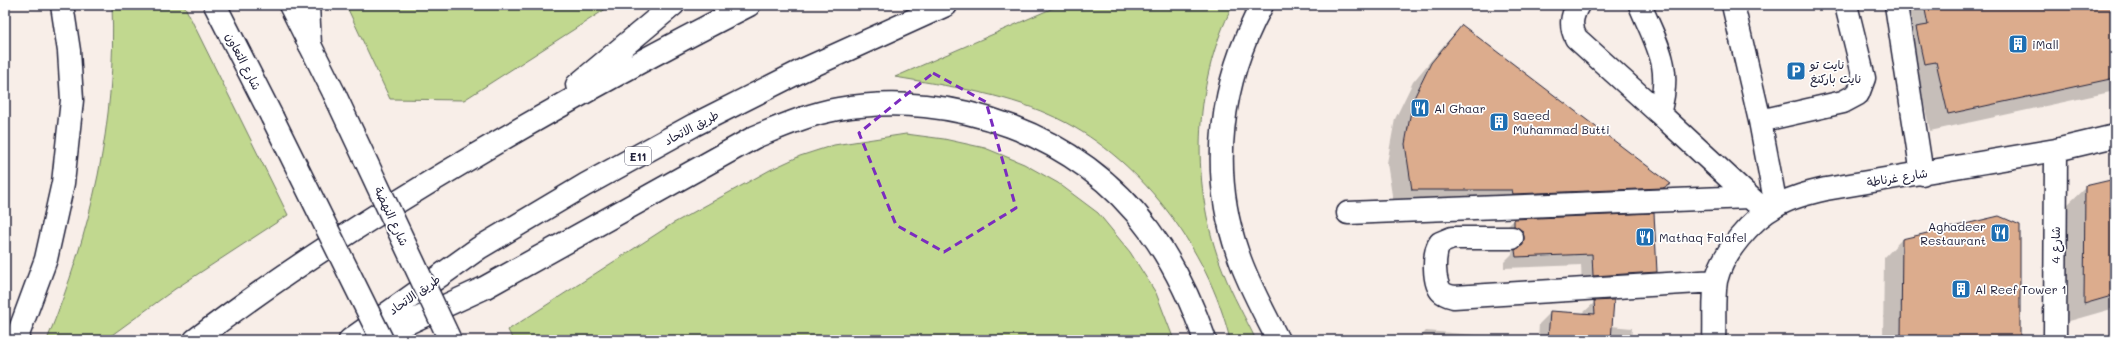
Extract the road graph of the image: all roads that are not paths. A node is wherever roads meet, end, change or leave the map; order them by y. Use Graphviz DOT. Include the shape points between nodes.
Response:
graph roads {
  1 [pos="62,5"];
  2 [pos="215,5"];
  3 [pos="290,5"];
  4 [pos="308,5"];
  5 [pos="672,5"];
  6 [pos="749,5"];
  7 [pos="946,5"];
  8 [pos="1262,5"];
  9 [pos="1578,5"];
  10 [pos="1640,5"];
  11 [pos="1733,5"];
  12 [pos="1846,5"];
  13 [pos="1896,5"];
  14 [pos="310,45"];
  15 [pos="1659,113"];
  16 [pos="541,116"];
  17 [pos="1760,121"];
  18 [pos="2115,136"];
  19 [pos="2056,150"];
  20 [pos="1922,174"];
  21 [pos="1749,197"];
  22 [pos="1771,209"];
  23 [pos="1348,213"];
  24 [pos="1512,238"];
  25 [pos="1716,281"];
  26 [pos="16,340"];
  27 [pos="195,340"];
  28 [pos="350,340"];
  29 [pos="372,340"];
  30 [pos="382,340"];
  31 [pos="450,340"];
  32 [pos="1205,340"];
  33 [pos="1278,340"];
  34 [pos="1714,340"];
  35 [pos="2055,340"];
  1 -- 26 [label="main road" via="69,51 72,100 63,183 46,259"];
  2 -- 30 [label="main road, شارع التعاون, bridge"];
  3 -- 14 [label="main road"];
  4 -- 14 [label="main road"];
  5 -- 16 [label="main road"];
  6 -- 16 [label="main road"];
  7 -- 28 [label="main road, طريق الاتحاد / E11" via="805,69 694,125 586,185 479,248"];
  8 -- 33 [label="main road" via="1248,31 1234,67 1225,104 1221,142 1222,181 1238,255"];
  9 -- 15 [label="main road" via="1573,13 1572,24 1576,38"];
  10 -- 15 [label="main road" via="1661,51 1665,88"];
  11 -- 17 [label="main road"];
  12 -- 17 [label="main road" via="1864,78 1863,87 1858,94 1843,102"];
  13 -- 20 [label="main road"];
  14 -- 31 [label="main road, شارع النهضة, bridge"];
  15 -- 21 [label="main road"];
  16 -- 27 [label="main road" via="384,210 233,311"];
  17 -- 22 [label="main road"];
  18 -- 19 [label="main road, شارع غرناطة"];
  19 -- 20 [label="main road, شارع غرناطة"];
  19 -- 35 [label="main road, شارع 4"];
  20 -- 22 [label="main road, شارع غرناطة" via="1826,189 1790,199"];
  21 -- 22 [label="main road"];
  21 -- 23 [label="main road"];
  22 -- 25 [label="main road, شارع غرناطة" via="1745,231 1728,255"];
  24 -- 25 [label="main road" via="1452,238 1440,242 1435,254 1436,282 1442,293 1454,297"];
  25 -- 34 [label="main road"];
  29 -- 32 [label="main road" via="484,288 755,137 795,120 838,109 881,104 925,105 968,112 1010,125 1050,144 1087,168 1120,196 1149,229 1173,265 1193,304"];
}
